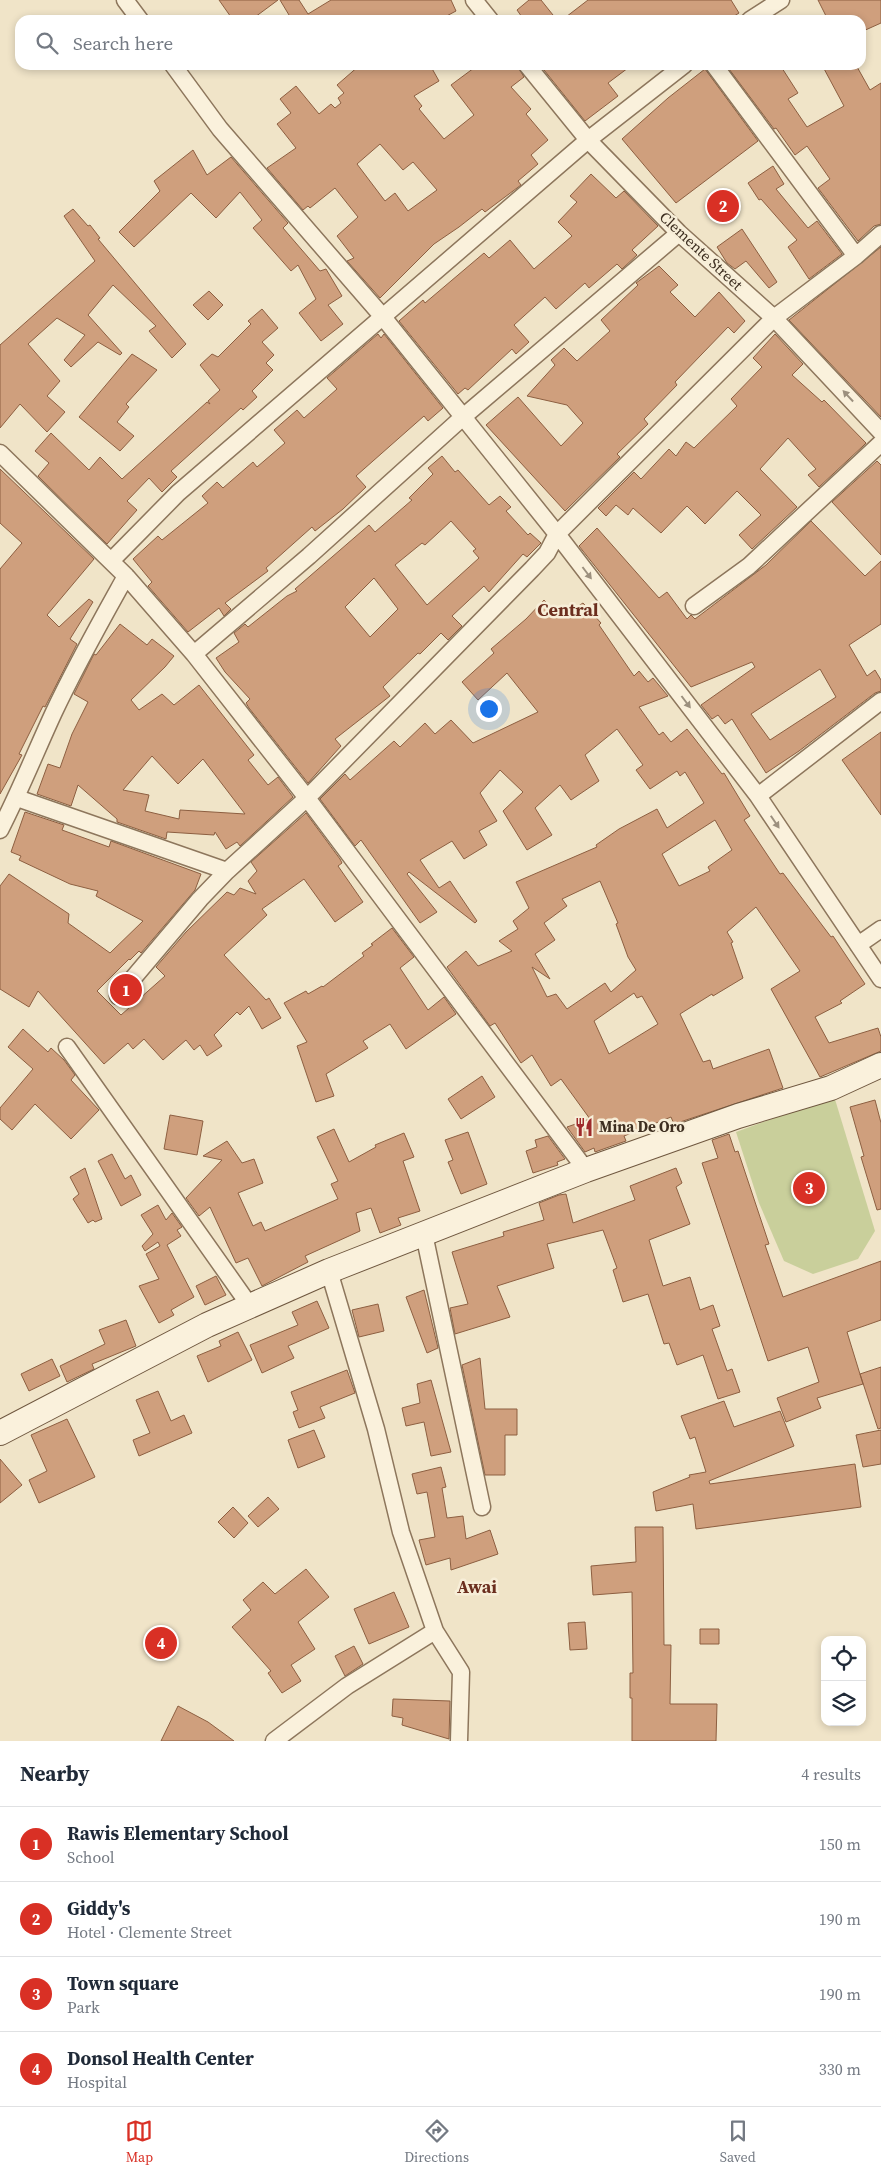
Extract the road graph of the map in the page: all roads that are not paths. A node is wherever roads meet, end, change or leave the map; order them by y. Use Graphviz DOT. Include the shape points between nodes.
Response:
graph roads {
  1 [pos="125,0"];
  2 [pos="474,0"];
  3 [pos="781,0"];
  4 [pos="136,15"];
  5 [pos="486,15"];
  6 [pos="758,15"];
  7 [pos="177,70"];
  8 [pos="531,70"];
  9 [pos="678,70"];
  10 [pos="718,70"];
  11 [pos="588,140"];
  12 [pos="679,233"];
  13 [pos="881,234"];
  14 [pos="856,256"];
  15 [pos="383,317"];
  16 [pos="774,318"];
  17 [pos="463,418"];
  18 [pos="881,432"];
  19 [pos="881,443"];
  20 [pos="0,453"];
  21 [pos="557,534"];
  22 [pos="111,561"];
  23 [pos="126,576"];
  24 [pos="694,606"];
  25 [pos="194,654"];
  26 [pos="881,701"];
  27 [pos="758,796"];
  28 [pos="17,798"];
  29 [pos="307,798"];
  30 [pos="0,830"];
  31 [pos="227,871"];
  32 [pos="881,929"];
  33 [pos="858,946"];
  34 [pos="881,979"];
  35 [pos="118,996"];
  36 [pos="66,1047"];
  37 [pos="881,1065"];
  38 [pos="586,1170"];
  39 [pos="424,1234"];
  40 [pos="334,1269"];
  41 [pos="250,1306"];
  42 [pos="0,1434"];
  43 [pos="482,1507"];
  44 [pos="435,1631"];
  45 [pos="274,1741"];
  46 [pos="459,1741"];
  1 -- 4 [label="street"];
  2 -- 5 [label="street"];
  3 -- 6 [label="street"];
  7 -- 15 [label="street" via="220,129"];
  8 -- 11 [label="street, Clemente Street"];
  9 -- 11 [label="street"];
  10 -- 14 [label="street"];
  11 -- 12 [label="street, Clemente Street"];
  11 -- 15 [label="street"];
  12 -- 16 [label="street, Clemente Street"];
  12 -- 17 [label="street"];
  13 -- 14 [label="street"];
  14 -- 16 [label="street"];
  15 -- 17 [label="street"];
  15 -- 22 [label="street" via="178,493"];
  18 -- 16 [label="street, Clemente Street, one-way"];
  16 -- 21 [label="street"];
  17 -- 21 [label="street"];
  17 -- 25 [label="street"];
  19 -- 24 [label="street" via="749,566"];
  20 -- 22 [label="street"];
  21 -- 27 [label="street, one-way"];
  21 -- 29 [label="street" via="547,553 532,569"];
  22 -- 23 [label="street"];
  23 -- 25 [label="street"];
  23 -- 28 [label="street" via="55,711"];
  25 -- 29 [label="street"];
  26 -- 27 [label="street"];
  27 -- 33 [label="street, one-way"];
  28 -- 30 [label="street"];
  28 -- 31 [label="street"];
  29 -- 31 [label="street"];
  29 -- 38 [label="street"];
  31 -- 35 [label="street"];
  32 -- 33 [label="street"];
  33 -- 34 [label="street"];
  36 -- 41 [label="street"];
  37 -- 38 [label="main road" via="831,1088 738,1116"];
  38 -- 39 [label="main road"];
  39 -- 40 [label="main road"];
  39 -- 43 [label="street"];
  40 -- 41 [label="main road"];
  40 -- 44 [label="street" via="401,1532"];
  41 -- 42 [label="main road" via="207,1325"];
  44 -- 45 [label="street" via="348,1686"];
  44 -- 46 [label="street" via="461,1672"];
}
